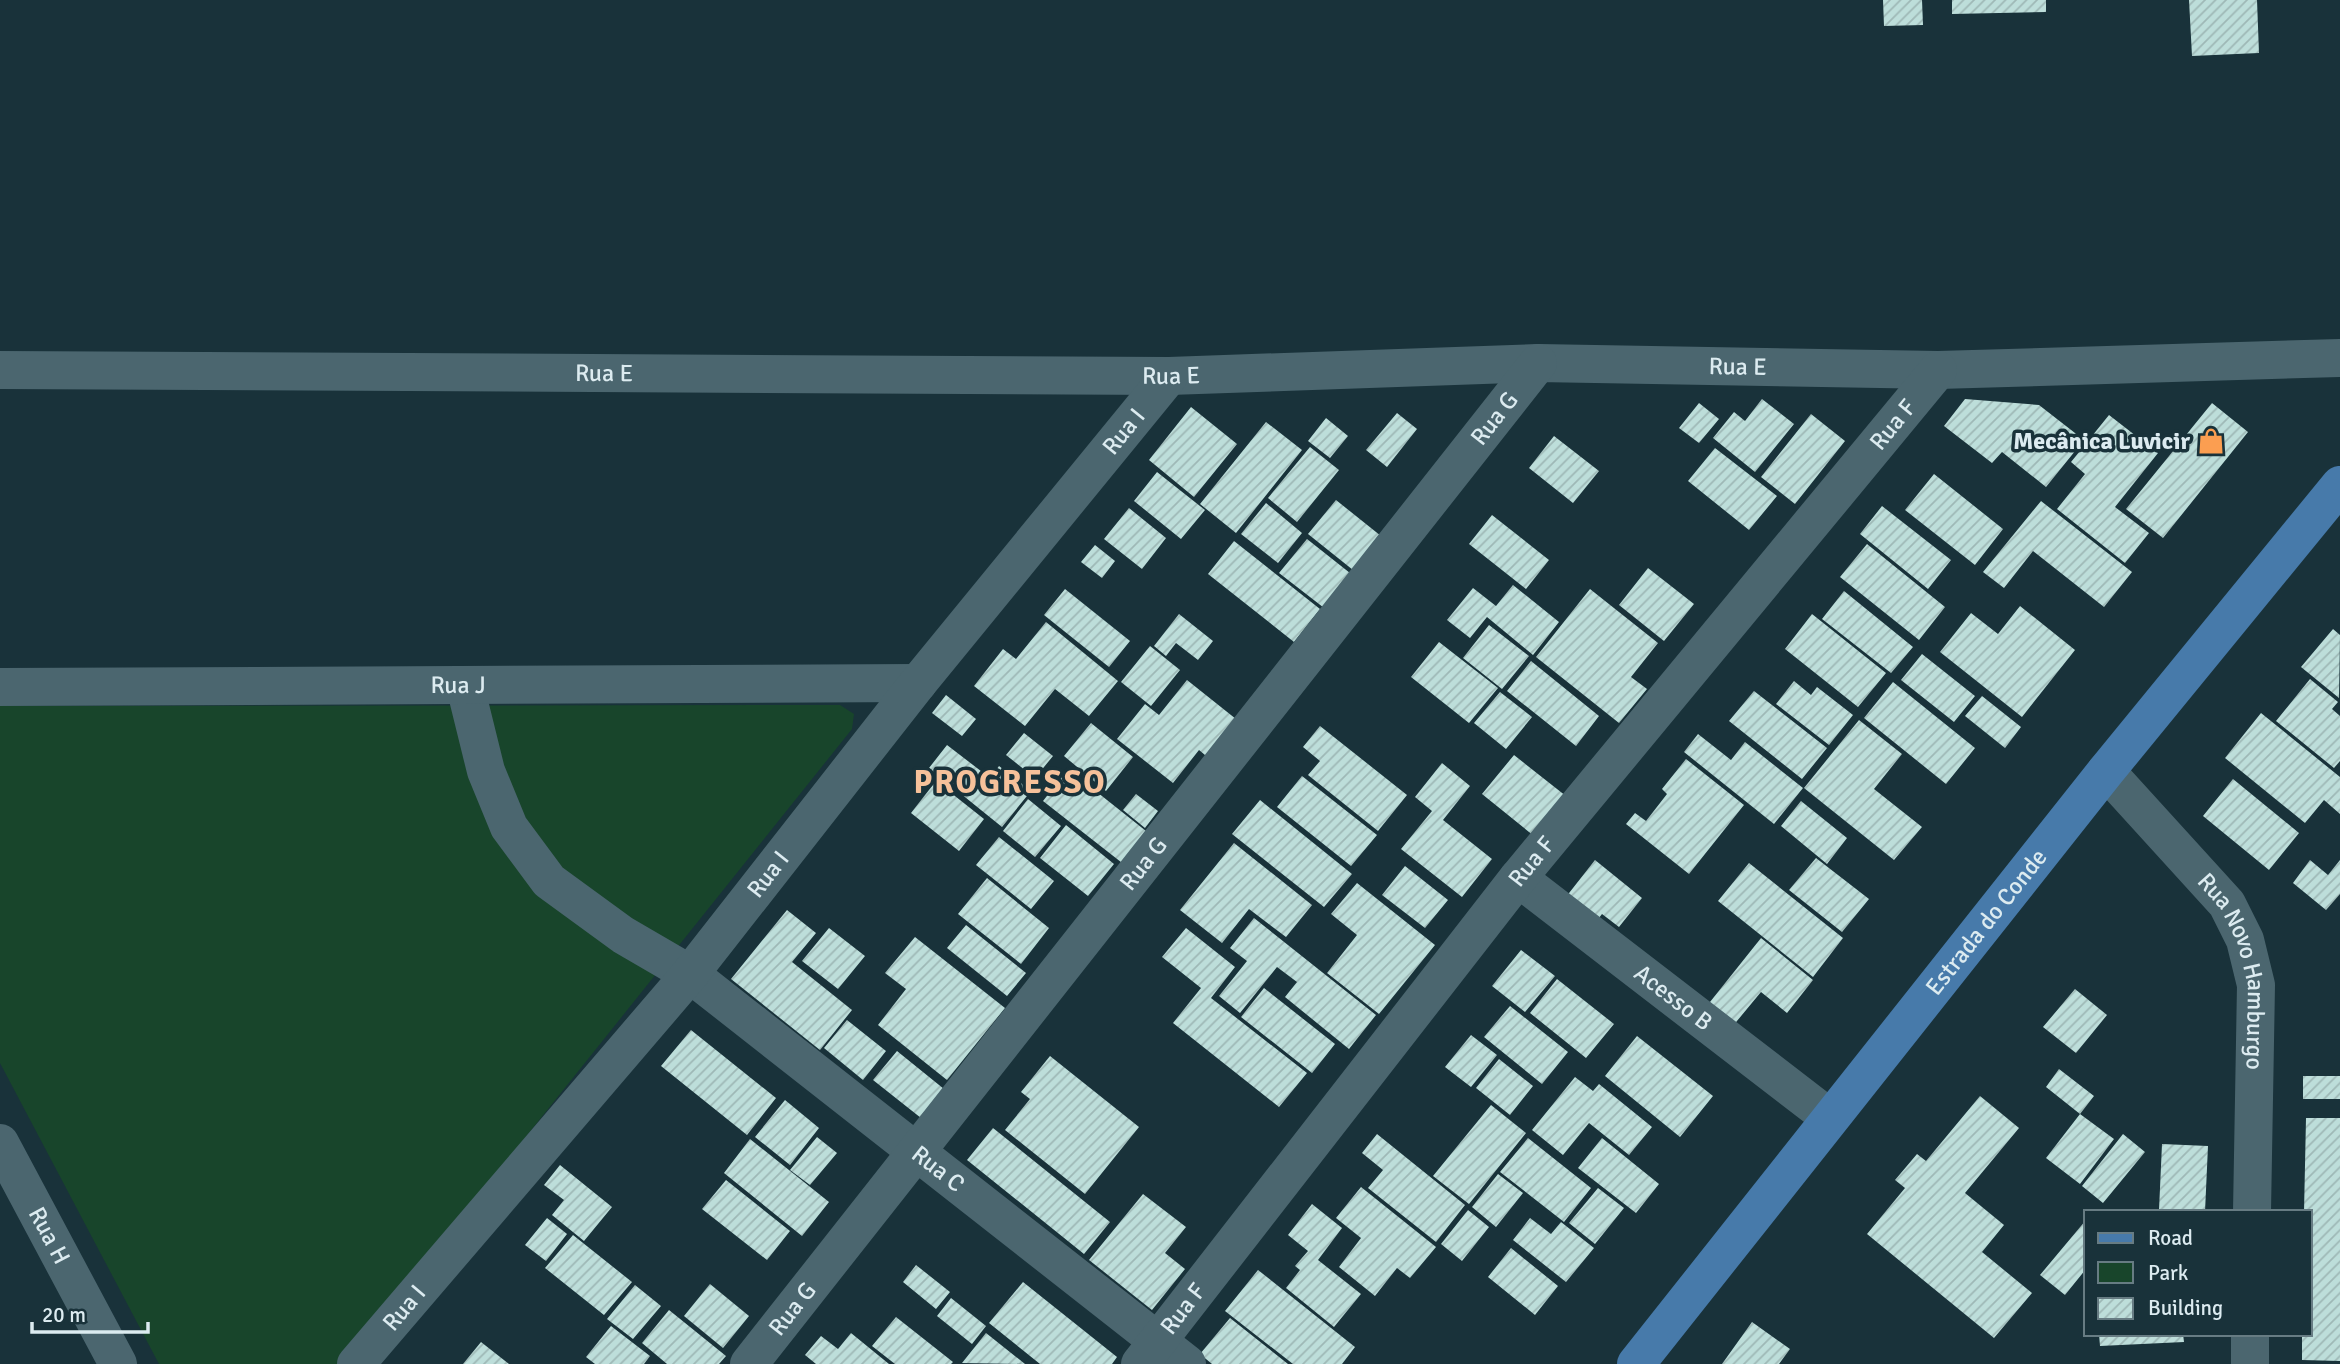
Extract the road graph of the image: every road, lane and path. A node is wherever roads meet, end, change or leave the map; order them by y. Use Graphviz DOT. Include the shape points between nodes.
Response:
graph roads {
  1 [pos="2340,358"];
  2 [pos="1538,363"];
  3 [pos="0,370"];
  4 [pos="1938,370"];
  5 [pos="1168,376"];
  6 [pos="2340,485"];
  7 [pos="918,683"];
  8 [pos="465,686"];
  9 [pos="0,687"];
  10 [pos="2106,771"];
  11 [pos="1518,878"];
  12 [pos="690,974"];
  13 [pos="1830,1118"];
  14 [pos="0,1143"];
  15 [pos="917,1154"];
  16 [pos="2252,1210"];
  17 [pos="2250,1336"];
  18 [pos="1162,1356"];
  19 [pos="118,1364"];
  20 [pos="356,1364"];
  21 [pos="749,1364"];
  22 [pos="1636,1364"];
  23 [pos="2250,1364"];
  1 -- 4 [label="street, Rua E"];
  2 -- 4 [label="street, Rua E"];
  2 -- 5 [label="street, Rua E"];
  2 -- 15 [label="street, Rua G"];
  3 -- 5 [label="street, Rua E"];
  4 -- 11 [label="street, Rua F"];
  5 -- 7 [label="street, Rua I"];
  6 -- 10 [label="main road, Estrada do Conde"];
  7 -- 8 [label="street, Rua J"];
  7 -- 12 [label="street, Rua I"];
  8 -- 9 [label="street, Rua J"];
  8 -- 12 [label="street, Rua C" via="486,771 509,827 549,881 623,935"];
  10 -- 13 [label="main road, Estrada do Conde"];
  10 -- 16 [label="street, Rua Novo Hamburgo" via="2227,904 2245,940 2256,985"];
  11 -- 13 [label="street, Acesso B"];
  11 -- 18 [label="street, Rua F"];
  12 -- 15 [label="street, Rua C"];
  12 -- 20 [label="street, Rua I"];
  13 -- 22 [label="main road, Estrada do Conde"];
  14 -- 19 [label="street, Rua H"];
  15 -- 18 [label="street, Rua C"];
  15 -- 21 [label="street, Rua G"];
  17 -- 23 [label="street"];
}
